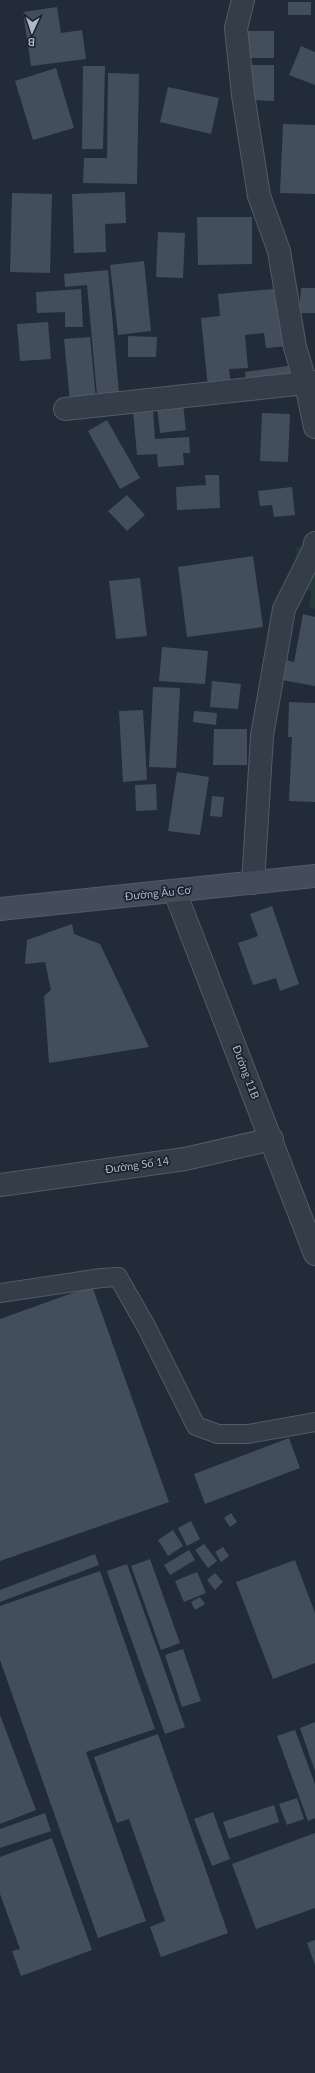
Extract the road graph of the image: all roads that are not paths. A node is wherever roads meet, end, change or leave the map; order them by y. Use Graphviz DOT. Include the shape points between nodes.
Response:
graph roads {
  1 [pos="243,0"];
  2 [pos="310,383"];
  3 [pos="65,409"];
  4 [pos="315,427"];
  5 [pos="315,543"];
  6 [pos="315,876"];
  7 [pos="253,883"];
  8 [pos="175,892"];
  9 [pos="0,909"];
  10 [pos="272,1139"];
  11 [pos="0,1185"];
  12 [pos="315,1254"];
  13 [pos="0,1294"];
  14 [pos="315,1422"];
  1 -- 2 [label="street" via="236,28 243,95 258,188 279,251 295,347"];
  2 -- 3 [label="street"];
  2 -- 4 [label="street"];
  5 -- 7 [label="street" via="284,609 262,736"];
  6 -- 7 [label="main road, Đường Âu Cơ"];
  7 -- 8 [label="main road, Đường Âu Cơ"];
  8 -- 9 [label="main road, Đường Âu Cơ"];
  8 -- 10 [label="street, Đường 11B"];
  10 -- 11 [label="street, Đường Số 14" via="185,1158"];
  10 -- 12 [label="street, Đường 11B"];
  13 -- 14 [label="lane" via="118,1277 146,1326 196,1426 218,1434 248,1434"];
}
